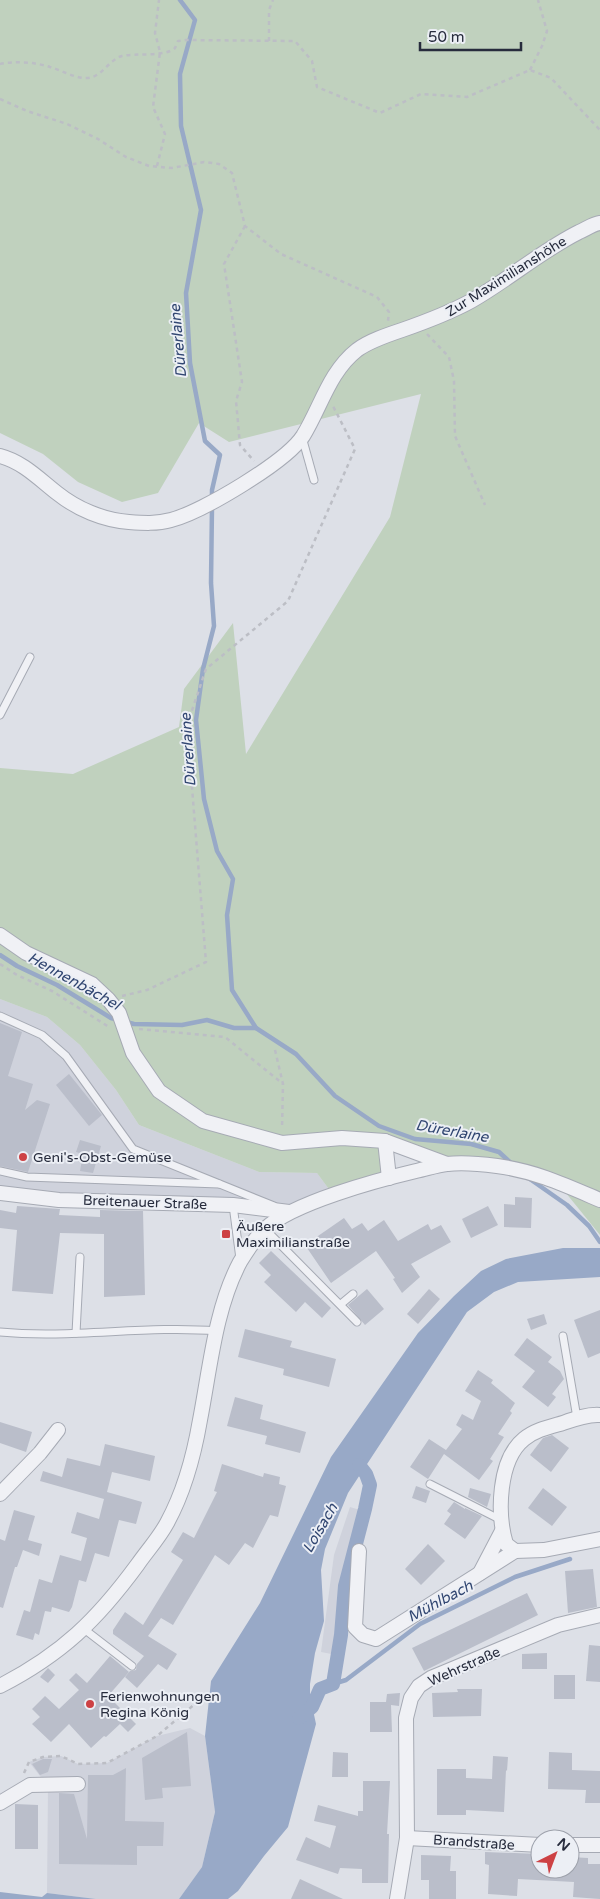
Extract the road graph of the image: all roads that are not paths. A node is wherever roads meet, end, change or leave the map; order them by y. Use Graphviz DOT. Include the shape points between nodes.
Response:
graph roads {
  1 [pos="600,223"];
  2 [pos="302,437"];
  3 [pos="0,456"];
  4 [pos="314,480"];
  5 [pos="30,657"];
  6 [pos="0,715"];
  7 [pos="0,935"];
  8 [pos="0,1016"];
  9 [pos="386,1142"];
  10 [pos="448,1164"];
  11 [pos="0,1171"];
  12 [pos="389,1178"];
  13 [pos="226,1185"];
  14 [pos="0,1193"];
  15 [pos="600,1200"];
  16 [pos="233,1205"];
  17 [pos="289,1212"];
  18 [pos="265,1229"];
  19 [pos="80,1257"];
  20 [pos="241,1261"];
  21 [pos="353,1294"];
  22 [pos="341,1304"];
  23 [pos="357,1322"];
  24 [pos="217,1331"];
  25 [pos="0,1332"];
  26 [pos="76,1334"];
  27 [pos="563,1336"];
  28 [pos="600,1415"];
  29 [pos="577,1419"];
  30 [pos="58,1430"];
  31 [pos="430,1484"];
  32 [pos="0,1494"];
  33 [pos="501,1526"];
  34 [pos="600,1539"];
  35 [pos="359,1551"];
  36 [pos="515,1551"];
  37 [pos="479,1574"];
  38 [pos="600,1615"];
  39 [pos="84,1628"];
  40 [pos="132,1666"];
  41 [pos="0,1686"];
  42 [pos="78,1784"];
  43 [pos="6,1800"];
  44 [pos="408,1838"];
  45 [pos="530,1844"];
  46 [pos="580,1845"];
  47 [pos="600,1845"];
  48 [pos="397,1899"];
  1 -- 2 [label="street, Zur Maximilianshöhe" via="568,238 472,300 358,349 341,365"];
  2 -- 3 [label="street, Zur Maximilianshöhe" via="263,471 203,508 153,523 100,517 59,494 23,466"];
  2 -- 4 [label="lane"];
  5 -- 6 [label="lane"];
  7 -- 9 [label="street" via="26,953 92,984 119,1013 133,1053 160,1091 203,1121 282,1143 342,1138"];
  8 -- 13 [label="lane" via="42,1035 66,1056 133,1149"];
  9 -- 10 [label="street"];
  9 -- 12 [label="street"];
  10 -- 12 [label="street"];
  10 -- 15 [label="street" via="496,1166 536,1173"];
  11 -- 13 [label="lane" via="27,1177"];
  12 -- 17 [label="street"];
  13 -- 17 [label="lane"];
  14 -- 16 [label="street, Breitenauer Straße" via="59,1200"];
  16 -- 17 [label="street, Breitenauer Straße"];
  16 -- 20 [label="lane"];
  17 -- 18 [label="street"];
  18 -- 20 [label="street"];
  18 -- 22 [label="lane"];
  19 -- 26 [label="lane"];
  20 -- 24 [label="street" via="228,1291"];
  21 -- 22 [label="lane"];
  22 -- 23 [label="lane"];
  24 -- 26 [label="lane" via="190,1329"];
  24 -- 39 [label="street" via="194,1447 180,1493 166,1524 151,1546 113,1598"];
  25 -- 26 [label="lane"];
  27 -- 29 [label="lane"];
  28 -- 29 [label="street"];
  29 -- 33 [label="street" via="541,1429 524,1439 512,1452 501,1495"];
  30 -- 32 [label="street"];
  31 -- 33 [label="lane"];
  33 -- 36 [label="street" via="506,1544"];
  33 -- 37 [label="street"];
  34 -- 36 [label="street" via="544,1550"];
  35 -- 37 [label="street" via="355,1627 363,1635 376,1639"];
  36 -- 37 [label="street"];
  38 -- 44 [label="street, Wehrstraße" via="558,1626 431,1678 419,1686 411,1698 406,1718"];
  39 -- 40 [label="lane"];
  39 -- 41 [label="street" via="56,1652"];
  42 -- 43 [label="street" via="30,1785"];
  44 -- 45 [label="street, Brandstraße"];
  44 -- 48 [label="street, Wehrstraße"];
  46 -- 47 [label="street"];
}
